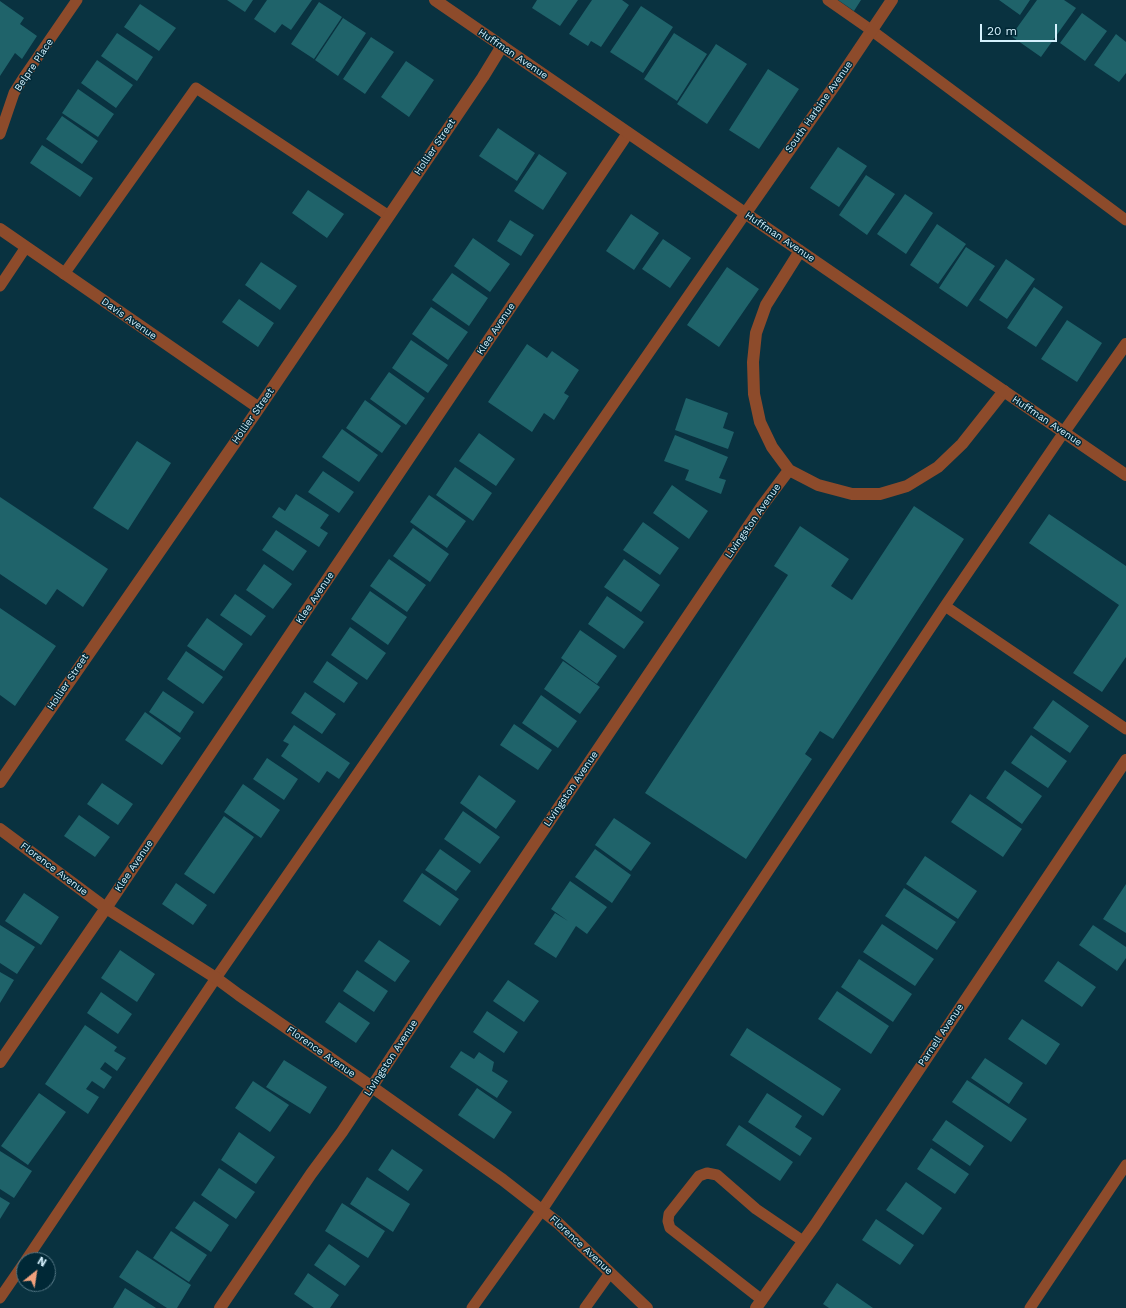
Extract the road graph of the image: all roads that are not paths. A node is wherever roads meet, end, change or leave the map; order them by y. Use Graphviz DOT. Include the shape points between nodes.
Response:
graph roads {
  1 [pos="435,0"];
  2 [pos="828,0"];
  3 [pos="892,0"];
  4 [pos="76,1"];
  5 [pos="871,30"];
  6 [pos="502,46"];
  7 [pos="628,133"];
  8 [pos="0,134"];
  9 [pos="745,214"];
  10 [pos="389,216"];
  11 [pos="1126,220"];
  12 [pos="0,230"];
  13 [pos="26,248"];
  14 [pos="800,251"];
  15 [pos="64,274"];
  16 [pos="0,286"];
  17 [pos="1126,344"];
  18 [pos="1004,391"];
  19 [pos="259,408"];
  20 [pos="1064,432"];
  21 [pos="788,470"];
  22 [pos="1126,475"];
  23 [pos="945,606"];
  24 [pos="1126,729"];
  25 [pos="1126,760"];
  26 [pos="0,782"];
  27 [pos="0,829"];
  28 [pos="106,908"];
  29 [pos="216,978"];
  30 [pos="0,1062"];
  31 [pos="372,1087"];
  32 [pos="1126,1165"];
  33 [pos="542,1210"];
  34 [pos="803,1241"];
  35 [pos="31,1252"];
  36 [pos="610,1273"];
  37 [pos="16,1275"];
  38 [pos="0,1298"];
  39 [pos="759,1304"];
  40 [pos="220,1308"];
  41 [pos="472,1308"];
  42 [pos="585,1308"];
  43 [pos="647,1308"];
  44 [pos="1030,1308"];
  1 -- 6 [label="street, Huffman Avenue"];
  2 -- 5 [label="lane"];
  3 -- 5 [label="street, South Harbine Avenue"];
  4 -- 8 [label="lane, Belpre Place" via="14,93"];
  5 -- 9 [label="street, South Harbine Avenue"];
  5 -- 11 [label="lane"];
  6 -- 7 [label="street, Huffman Avenue"];
  6 -- 10 [label="street, Hollier Street"];
  7 -- 9 [label="street, Huffman Avenue"];
  7 -- 28 [label="street, Klee Avenue"];
  9 -- 14 [label="street, Huffman Avenue"];
  9 -- 29 [label="lane"];
  10 -- 15 [label="lane" via="196,88"];
  10 -- 19 [label="street, Hollier Street"];
  12 -- 13 [label="street, Davis Avenue"];
  13 -- 15 [label="street, Davis Avenue"];
  13 -- 16 [label="lane"];
  14 -- 18 [label="street, Huffman Avenue"];
  14 -- 21 [label="street" via="766,305 756,333 753,362 754,394 760,422 772,448"];
  15 -- 19 [label="street, Davis Avenue"];
  17 -- 20 [label="street"];
  18 -- 20 [label="street, Huffman Avenue"];
  18 -- 21 [label="street" via="962,444 938,467 907,486 880,494 852,494 818,484"];
  19 -- 26 [label="street, Hollier Street"];
  20 -- 22 [label="street, Huffman Avenue"];
  20 -- 23 [label="lane"];
  21 -- 31 [label="street, Livingston Avenue"];
  23 -- 24 [label="lane"];
  23 -- 33 [label="lane"];
  25 -- 34 [label="street, Parnell Avenue"];
  27 -- 28 [label="street, Florence Avenue"];
  28 -- 29 [label="street, Florence Avenue"];
  28 -- 30 [label="street, Klee Avenue"];
  29 -- 31 [label="street, Florence Avenue"];
  29 -- 35 [label="lane"];
  31 -- 33 [label="street, Florence Avenue" via="504,1180"];
  31 -- 40 [label="street, Livingston Avenue"];
  32 -- 44 [label="lane"];
  33 -- 36 [label="street, Florence Avenue"];
  33 -- 41 [label="lane"];
  34 -- 39 [label="street, Parnell Avenue"];
  34 -- 39 [label="lane" via="756,1209 717,1176 707,1173 699,1176 669,1214 670,1228"];
  36 -- 42 [label="lane"];
  36 -- 43 [label="street, Florence Avenue"];
  37 -- 38 [label="lane"];
}
